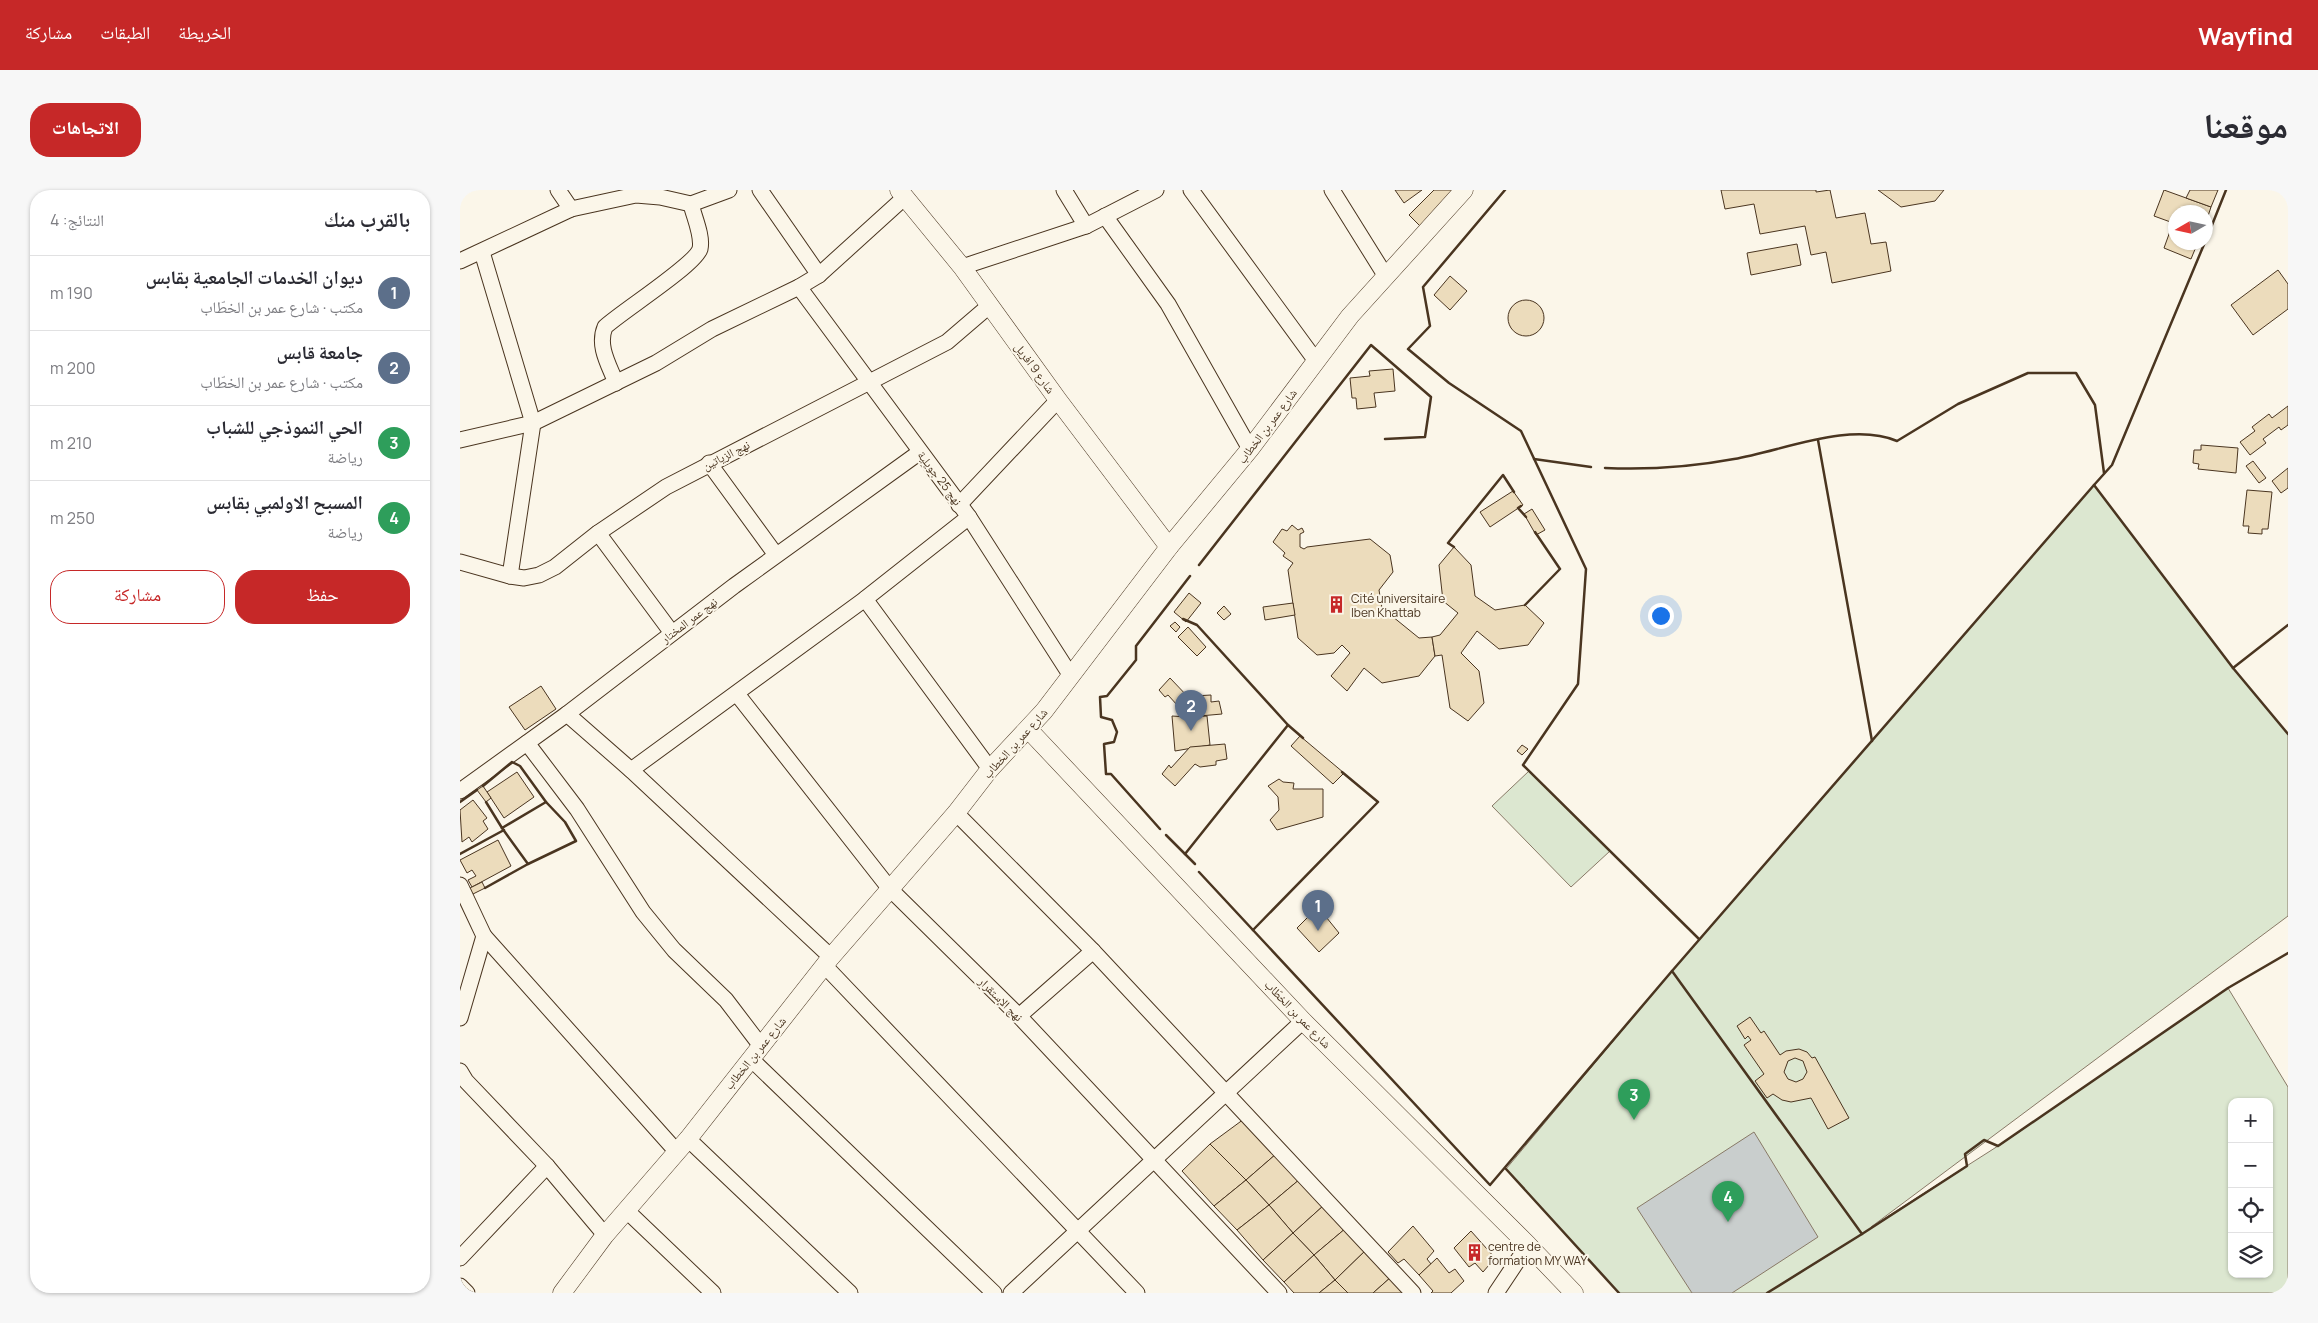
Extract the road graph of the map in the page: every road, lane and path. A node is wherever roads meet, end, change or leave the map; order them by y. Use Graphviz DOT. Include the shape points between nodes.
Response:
graph roads {
  1 [pos="558,190"];
  2 [pos="729,190"];
  3 [pos="760,190"];
  4 [pos="1064,190"];
  5 [pos="1156,190"];
  6 [pos="1191,190"];
  7 [pos="1332,190"];
  8 [pos="1464,190"];
  9 [pos="902,194"];
  10 [pos="691,204"];
  11 [pos="571,209"];
  12 [pos="1105,216"];
  13 [pos="1086,226"];
  14 [pos="482,252"];
  15 [pos="460,261"];
  16 [pos="962,268"];
  17 [pos="819,275"];
  18 [pos="1385,275"];
  19 [pos="799,287"];
  20 [pos="989,306"];
  21 [pos="1316,362"];
  22 [pos="871,382"];
  23 [pos="616,383"];
  24 [pos="1058,400"];
  25 [pos="532,423"];
  26 [pos="460,440"];
  27 [pos="1250,449"];
  28 [pos="920,452"];
  29 [pos="709,463"];
  30 [pos="964,511"];
  31 [pos="598,533"];
  32 [pos="1169,547"];
  33 [pos="776,556"];
  34 [pos="460,562"];
  35 [pos="510,576"];
  36 [pos="865,599"];
  37 [pos="672,633"];
  38 [pos="1071,676"];
  39 [pos="737,694"];
  40 [pos="567,714"];
  41 [pos="1029,730"];
  42 [pos="527,743"];
  43 [pos="990,769"];
  44 [pos="631,770"];
  45 [pos="460,791"];
  46 [pos="956,812"];
  47 [pos="460,885"];
  48 [pos="890,889"];
  49 [pos="484,936"];
  50 [pos="1093,951"];
  51 [pos="828,961"];
  52 [pos="1019,1016"];
  53 [pos="460,1018"];
  54 [pos="1304,1021"];
  55 [pos="756,1052"];
  56 [pos="460,1071"];
  57 [pos="1227,1092"];
  58 [pos="682,1146"];
  59 [pos="1153,1161"];
  60 [pos="547,1166"];
  61 [pos="627,1211"];
  62 [pos="1079,1231"];
  63 [pos="605,1235"];
  64 [pos="1528,1244"];
  65 [pos="460,1258"];
  66 [pos="460,1286"];
  67 [pos="467,1293"];
  68 [pos="562,1293"];
  69 [pos="713,1293"];
  70 [pos="850,1293"];
  71 [pos="994,1293"];
  72 [pos="1011,1293"];
  73 [pos="1137,1293"];
  74 [pos="1279,1293"];
  75 [pos="1413,1293"];
  76 [pos="1496,1293"];
  77 [pos="1574,1293"];
  1 -- 11 [label="street"];
  2 -- 10 [label="street"];
  3 -- 17 [label="street"];
  4 -- 13 [label="street"];
  5 -- 12 [label="street"];
  6 -- 21 [label="street"];
  7 -- 18 [label="street"];
  8 -- 18 [label="street, شارع عمر بن الخطاب"];
  9 -- 16 [label="street, شارع 9 افريل"];
  9 -- 17 [label="street"];
  10 -- 11 [label="street" via="636,195"];
  10 -- 23 [label="street" via="701,242 699,251 657,288 604,327 602,348"];
  11 -- 14 [label="street"];
  12 -- 13 [label="street"];
  12 -- 27 [label="street" via="1168,304"];
  13 -- 16 [label="street"];
  14 -- 15 [label="street"];
  14 -- 25 [label="street"];
  16 -- 20 [label="street, شارع 9 افريل"];
  17 -- 19 [label="street"];
  18 -- 21 [label="street, شارع عمر بن الخطاب"];
  19 -- 22 [label="street, نهج 25 جويلية"];
  19 -- 23 [label="street" via="712,329"];
  20 -- 22 [label="street, نهج الزياتين" via="947,342"];
  20 -- 24 [label="street, شارع 9 افريل"];
  21 -- 27 [label="street, شارع عمر بن الخطاب"];
  22 -- 28 [label="street, نهج 25 جويلية"];
  22 -- 29 [label="street, نهج الزياتين"];
  23 -- 25 [label="street"];
  24 -- 30 [label="street"];
  24 -- 32 [label="street, شارع 9 افريل"];
  25 -- 26 [label="street"];
  25 -- 35 [label="street"];
  27 -- 32 [label="street, شارع عمر بن الخطاب"];
  28 -- 30 [label="street, نهج 25 جويلية"];
  28 -- 33 [label="street, نهج عمر المختار"];
  29 -- 31 [label="street, نهج الزياتين" via="666,487"];
  29 -- 33 [label="street"];
  30 -- 36 [label="street"];
  30 -- 38 [label="street, نهج 25 جويلية"];
  31 -- 35 [label="street, نهج الزياتين" via="555,567 539,575"];
  31 -- 37 [label="street"];
  32 -- 38 [label="street, شارع عمر بن الخطاب"];
  33 -- 37 [label="street, نهج عمر المختار"];
  34 -- 35 [label="street, نهج الزياتين"];
  36 -- 39 [label="street"];
  36 -- 43 [label="street"];
  37 -- 40 [label="street, نهج عمر المختار"];
  38 -- 41 [label="street, شارع عمر بن الخطاب"];
  39 -- 44 [label="street"];
  39 -- 48 [label="street, نهج الإستقرار"];
  40 -- 42 [label="street, نهج عمر المختار"];
  40 -- 44 [label="street"];
  41 -- 43 [label="street, شارع عمر بن الخطاب"];
  41 -- 54 [label="street, شارع عمر بن الخطّاب"];
  42 -- 45 [label="street, نهج عمر المختار"];
  42 -- 55 [label="street" via="577,809 643,912 674,950 726,1000"];
  43 -- 46 [label="street, شارع عمر بن الخطاب"];
  44 -- 51 [label="street"];
  46 -- 48 [label="street, شارع عمر بن الخطاب"];
  46 -- 50 [label="street"];
  47 -- 49 [label="street"];
  48 -- 51 [label="street, شارع عمر بن الخطاب"];
  48 -- 52 [label="street, نهج الإستقرار"];
  49 -- 53 [label="street"];
  49 -- 58 [label="street"];
  50 -- 52 [label="street"];
  50 -- 57 [label="street"];
  51 -- 55 [label="street, شارع عمر بن الخطاب"];
  51 -- 62 [label="street"];
  52 -- 59 [label="street, نهج الإستقرار"];
  54 -- 57 [label="street"];
  54 -- 64 [label="street, شارع عمر بن الخطّاب"];
  55 -- 58 [label="street, شارع عمر بن الخطاب"];
  55 -- 71 [label="street"];
  56 -- 60 [label="street" via="482,1099"];
  57 -- 59 [label="street"];
  57 -- 75 [label="street"];
  58 -- 61 [label="street, شارع عمر بن الخطاب"];
  58 -- 70 [label="street"];
  59 -- 62 [label="street"];
  59 -- 74 [label="street, نهج الإستقرار"];
  60 -- 63 [label="street"];
  60 -- 65 [label="street"];
  61 -- 63 [label="street, شارع عمر بن الخطاب"];
  61 -- 69 [label="street"];
  62 -- 72 [label="street"];
  62 -- 73 [label="street"];
  63 -- 68 [label="street, شارع عمر بن الخطاب"];
  64 -- 76 [label="street"];
  64 -- 77 [label="street, شارع عمر بن الخطّاب"];
  66 -- 67 [label="street"];
}
